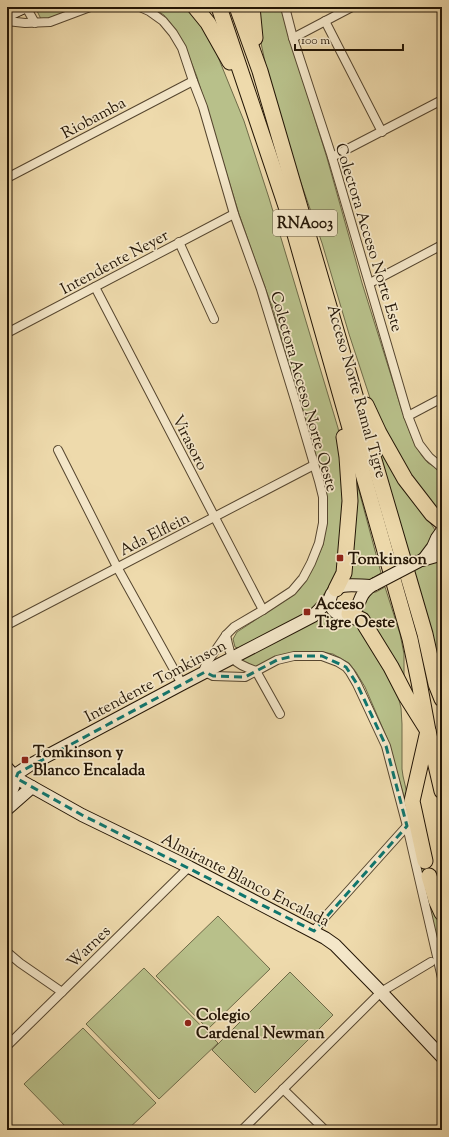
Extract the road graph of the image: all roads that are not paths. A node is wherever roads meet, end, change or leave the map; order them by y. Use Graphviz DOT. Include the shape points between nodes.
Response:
graph roads {
  1 [pos="25,7"];
  2 [pos="90,7"];
  3 [pos="140,7"];
  4 [pos="195,7"];
  5 [pos="219,7"];
  6 [pos="237,7"];
  7 [pos="252,7"];
  8 [pos="285,7"];
  9 [pos="352,7"];
  10 [pos="7,15"];
  11 [pos="7,21"];
  12 [pos="325,21"];
  13 [pos="35,23"];
  14 [pos="293,38"];
  15 [pos="260,71"];
  16 [pos="192,81"];
  17 [pos="442,100"];
  18 [pos="252,105"];
  19 [pos="382,132"];
  20 [pos="332,157"];
  21 [pos="7,178"];
  22 [pos="234,214"];
  23 [pos="179,242"];
  24 [pos="442,245"];
  25 [pos="370,282"];
  26 [pos="95,287"];
  27 [pos="214,319"];
  28 [pos="7,333"];
  29 [pos="329,353"];
  30 [pos="350,376"];
  31 [pos="442,398"];
  32 [pos="408,416"];
  33 [pos="58,450"];
  34 [pos="314,465"];
  35 [pos="442,468"];
  36 [pos="215,517"];
  37 [pos="442,522"];
  38 [pos="442,531"];
  39 [pos="442,556"];
  40 [pos="422,560"];
  41 [pos="117,567"];
  42 [pos="373,585"];
  43 [pos="333,594"];
  44 [pos="263,610"];
  45 [pos="342,613"];
  46 [pos="313,616"];
  47 [pos="7,625"];
  48 [pos="226,635"];
  49 [pos="232,658"];
  50 [pos="256,671"];
  51 [pos="205,672"];
  52 [pos="182,684"];
  53 [pos="442,699"];
  54 [pos="280,714"];
  55 [pos="428,731"];
  56 [pos="7,768"];
  57 [pos="16,778"];
  58 [pos="32,787"];
  59 [pos="442,791"];
  60 [pos="7,804"];
  61 [pos="7,810"];
  62 [pos="407,826"];
  63 [pos="189,867"];
  64 [pos="442,914"];
  65 [pos="314,931"];
  66 [pos="7,952"];
  67 [pos="431,962"];
  68 [pos="442,978"];
  69 [pos="62,992"];
  70 [pos="381,992"];
  71 [pos="7,1046"];
  72 [pos="442,1057"];
  73 [pos="283,1089"];
  74 [pos="242,1130"];
  75 [pos="325,1130"];
  1 -- 10 [label="street"];
  1 -- 13 [label="street"];
  2 -- 13 [label="street" via="50,22"];
  3 -- 16 [label="street, Colectora Acceso Norte Oeste" via="149,10 163,21 173,33 182,48"];
  4 -- 18 [label="highway" via="208,23"];
  5 -- 18 [label="highway, Acceso Norte Ramal Tigre / RNA003"];
  6 -- 15 [label="highway, Acceso Norte Ramal Tigre / RNA003"];
  7 -- 15 [label="highway"];
  8 -- 14 [label="street, Colectora Acceso Norte Este"];
  9 -- 12 [label="street"];
  11 -- 13 [label="street"];
  12 -- 14 [label="street"];
  12 -- 19 [label="street"];
  14 -- 20 [label="street, Colectora Acceso Norte Este"];
  15 -- 30 [label="highway, Acceso Norte Ramal Tigre / RNA003"];
  16 -- 21 [label="street, Riobamba"];
  16 -- 22 [label="street, Colectora Acceso Norte Oeste" via="203,106"];
  17 -- 19 [label="street"];
  18 -- 29 [label="highway, Acceso Norte Ramal Tigre / RNA003" via="292,224"];
  19 -- 20 [label="street"];
  20 -- 25 [label="street, Colectora Acceso Norte Este"];
  22 -- 23 [label="street, Intendente Neyer"];
  22 -- 34 [label="street, Colectora Acceso Norte Oeste" via="262,289"];
  23 -- 26 [label="street, Intendente Neyer"];
  23 -- 27 [label="street"];
  24 -- 25 [label="street"];
  25 -- 32 [label="street, Colectora Acceso Norte Este"];
  26 -- 28 [label="street, Intendente Neyer"];
  26 -- 36 [label="street, Virasoro"];
  29 -- 43 [label="highway" via="347,457 350,500 344,573"];
  29 -- 55 [label="highway, Acceso Norte Ramal Tigre / RNA003" via="410,639"];
  30 -- 37 [label="highway" via="405,479 432,514"];
  30 -- 53 [label="highway, Acceso Norte Ramal Tigre / RNA003"];
  31 -- 32 [label="street"];
  32 -- 35 [label="street, Colectora Acceso Norte Este" via="419,444"];
  33 -- 41 [label="street"];
  34 -- 36 [label="street, Ada Elflein"];
  34 -- 44 [label="street, Colectora Acceso Norte Oeste" via="323,497 323,523 312,563 292,591"];
  36 -- 41 [label="street, Ada Elflein"];
  36 -- 44 [label="street, Virasoro"];
  38 -- 40 [label="street"];
  39 -- 40 [label="street"];
  40 -- 42 [label="street, bridge"];
  41 -- 47 [label="street, Ada Elflein"];
  41 -- 52 [label="street"];
  42 -- 43 [label="street" via="342,586"];
  42 -- 45 [label="street" via="363,594 354,611"];
  43 -- 45 [label="street" via="331,607"];
  43 -- 46 [label="street, Intendente Tomkinson"];
  44 -- 48 [label="street, Colectora Acceso Norte Oeste" via="234,627"];
  45 -- 46 [label="street, Intendente Tomkinson"];
  45 -- 55 [label="highway" via="362,620"];
  46 -- 49 [label="street, Intendente Tomkinson"];
  48 -- 49 [label="street"];
  48 -- 51 [label="street, Colectora Acceso Norte Oeste" via="206,664"];
  49 -- 50 [label="street" via="243,667"];
  49 -- 51 [label="street, Intendente Tomkinson"];
  50 -- 51 [label="street" via="245,677 214,676"];
  50 -- 54 [label="street"];
  50 -- 62 [label="street" via="277,660 294,656 322,656 346,667 357,684 386,746"];
  51 -- 52 [label="street, Intendente Tomkinson"];
  52 -- 57 [label="street, Intendente Tomkinson" via="30,765 18,773"];
  55 -- 59 [label="highway, Acceso Norte Ramal Tigre / RNA003"];
  55 -- 64 [label="highway" via="412,801 432,890"];
  56 -- 57 [label="street, Almirante Blanco Encalada"];
  57 -- 58 [label="street, Almirante Blanco Encalada"];
  57 -- 60 [label="street"];
  58 -- 61 [label="street"];
  58 -- 63 [label="street, Almirante Blanco Encalada" via="82,815"];
  62 -- 65 [label="street"];
  62 -- 68 [label="street"];
  63 -- 65 [label="street, Almirante Blanco Encalada"];
  63 -- 69 [label="street, Warnes"];
  65 -- 70 [label="street, Almirante Blanco Encalada" via="335,945"];
  66 -- 69 [label="street"];
  67 -- 70 [label="street"];
  69 -- 71 [label="street, Warnes"];
  70 -- 72 [label="street, Almirante Blanco Encalada"];
  70 -- 73 [label="street"];
  73 -- 74 [label="street"];
  73 -- 75 [label="street"];
}
